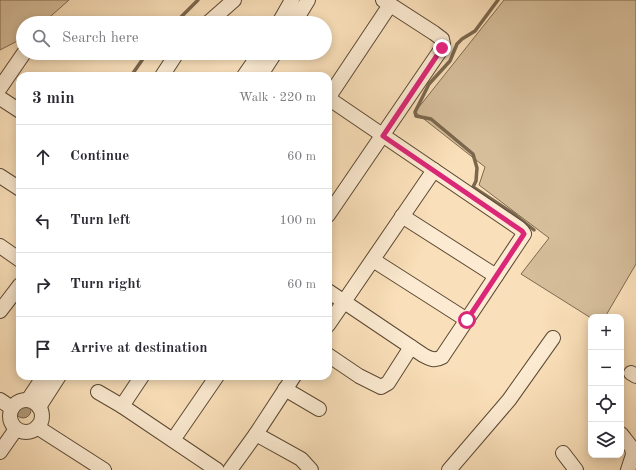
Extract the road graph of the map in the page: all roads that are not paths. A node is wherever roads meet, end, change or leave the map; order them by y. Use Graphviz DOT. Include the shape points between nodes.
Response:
graph roads {
  1 [pos="234,0"];
  2 [pos="292,0"];
  3 [pos="308,0"];
  4 [pos="387,3"];
  5 [pos="216,16"];
  6 [pos="283,16"];
  7 [pos="298,16"];
  8 [pos="19,60"];
  9 [pos="172,60"];
  10 [pos="255,60"];
  11 [pos="270,60"];
  12 [pos="165,72"];
  13 [pos="247,72"];
  14 [pos="263,72"];
  15 [pos="0,88"];
  16 [pos="332,92"];
  17 [pos="0,98"];
  18 [pos="332,101"];
  19 [pos="16,108"];
  20 [pos="383,136"];
  21 [pos="434,170"];
  22 [pos="0,176"];
  23 [pos="16,186"];
  24 [pos="332,209"];
  25 [pos="402,216"];
  26 [pos="0,246"];
  27 [pos="16,257"];
  28 [pos="373,260"];
  29 [pos="496,276"];
  30 [pos="16,290"];
  31 [pos="332,294"];
  32 [pos="344,302"];
  33 [pos="0,311"];
  34 [pos="332,318"];
  35 [pos="467,320"];
  36 [pos="553,338"];
  37 [pos="411,347"];
  38 [pos="332,358"];
  39 [pos="42,380"];
  40 [pos="55,380"];
  41 [pos="139,380"];
  42 [pos="214,380"];
  43 [pos="291,380"];
  44 [pos="285,389"];
  45 [pos="98,392"];
  46 [pos="33,403"];
  47 [pos="6,404"];
  48 [pos="122,406"];
  49 [pos="319,410"];
  50 [pos="37,426"];
  51 [pos="16,429"];
  52 [pos="256,434"];
  53 [pos="624,438"];
  54 [pos="173,440"];
  55 [pos="0,452"];
  56 [pos="563,453"];
  57 [pos="451,469"];
  58 [pos="104,470"];
  59 [pos="217,470"];
  60 [pos="230,470"];
  61 [pos="311,470"];
  62 [pos="576,470"];
  63 [pos="628,470"];
  1 -- 5 [label="street"];
  2 -- 6 [label="street"];
  3 -- 7 [label="street"];
  4 -- 16 [label="street"];
  4 -- 20 [label="street" via="434,32 442,39 443,44"];
  8 -- 15 [label="street"];
  9 -- 12 [label="street"];
  10 -- 13 [label="street"];
  11 -- 14 [label="street"];
  17 -- 19 [label="street"];
  18 -- 20 [label="street"];
  20 -- 21 [label="street"];
  20 -- 24 [label="street"];
  21 -- 25 [label="street"];
  21 -- 29 [label="street" via="524,234"];
  22 -- 23 [label="street"];
  25 -- 28 [label="street"];
  25 -- 29 [label="street"];
  26 -- 27 [label="street"];
  28 -- 32 [label="street"];
  28 -- 35 [label="street"];
  29 -- 35 [label="street"];
  30 -- 33 [label="street"];
  31 -- 32 [label="street"];
  32 -- 34 [label="street"];
  32 -- 37 [label="street"];
  35 -- 37 [label="street" via="442,357 438,359 432,359"];
  36 -- 57 [label="street" via="509,400"];
  37 -- 38 [label="street" via="388,383 381,387"];
  39 -- 46 [label="street"];
  40 -- 46 [label="street"];
  41 -- 48 [label="street"];
  42 -- 54 [label="street"];
  43 -- 44 [label="street"];
  44 -- 49 [label="street"];
  44 -- 52 [label="street"];
  45 -- 48 [label="street"];
  46 -- 47 [label="street"];
  46 -- 50 [label="street" via="41,413"];
  47 -- 51 [label="street"];
  48 -- 54 [label="street"];
  50 -- 51 [label="street" via="28,431"];
  50 -- 58 [label="street"];
  51 -- 55 [label="street"];
  52 -- 60 [label="street"];
  52 -- 61 [label="street" via="301,459"];
  53 -- 63 [label="street" via="632,448 633,455"];
  54 -- 59 [label="street"];
  56 -- 62 [label="street"];
}
